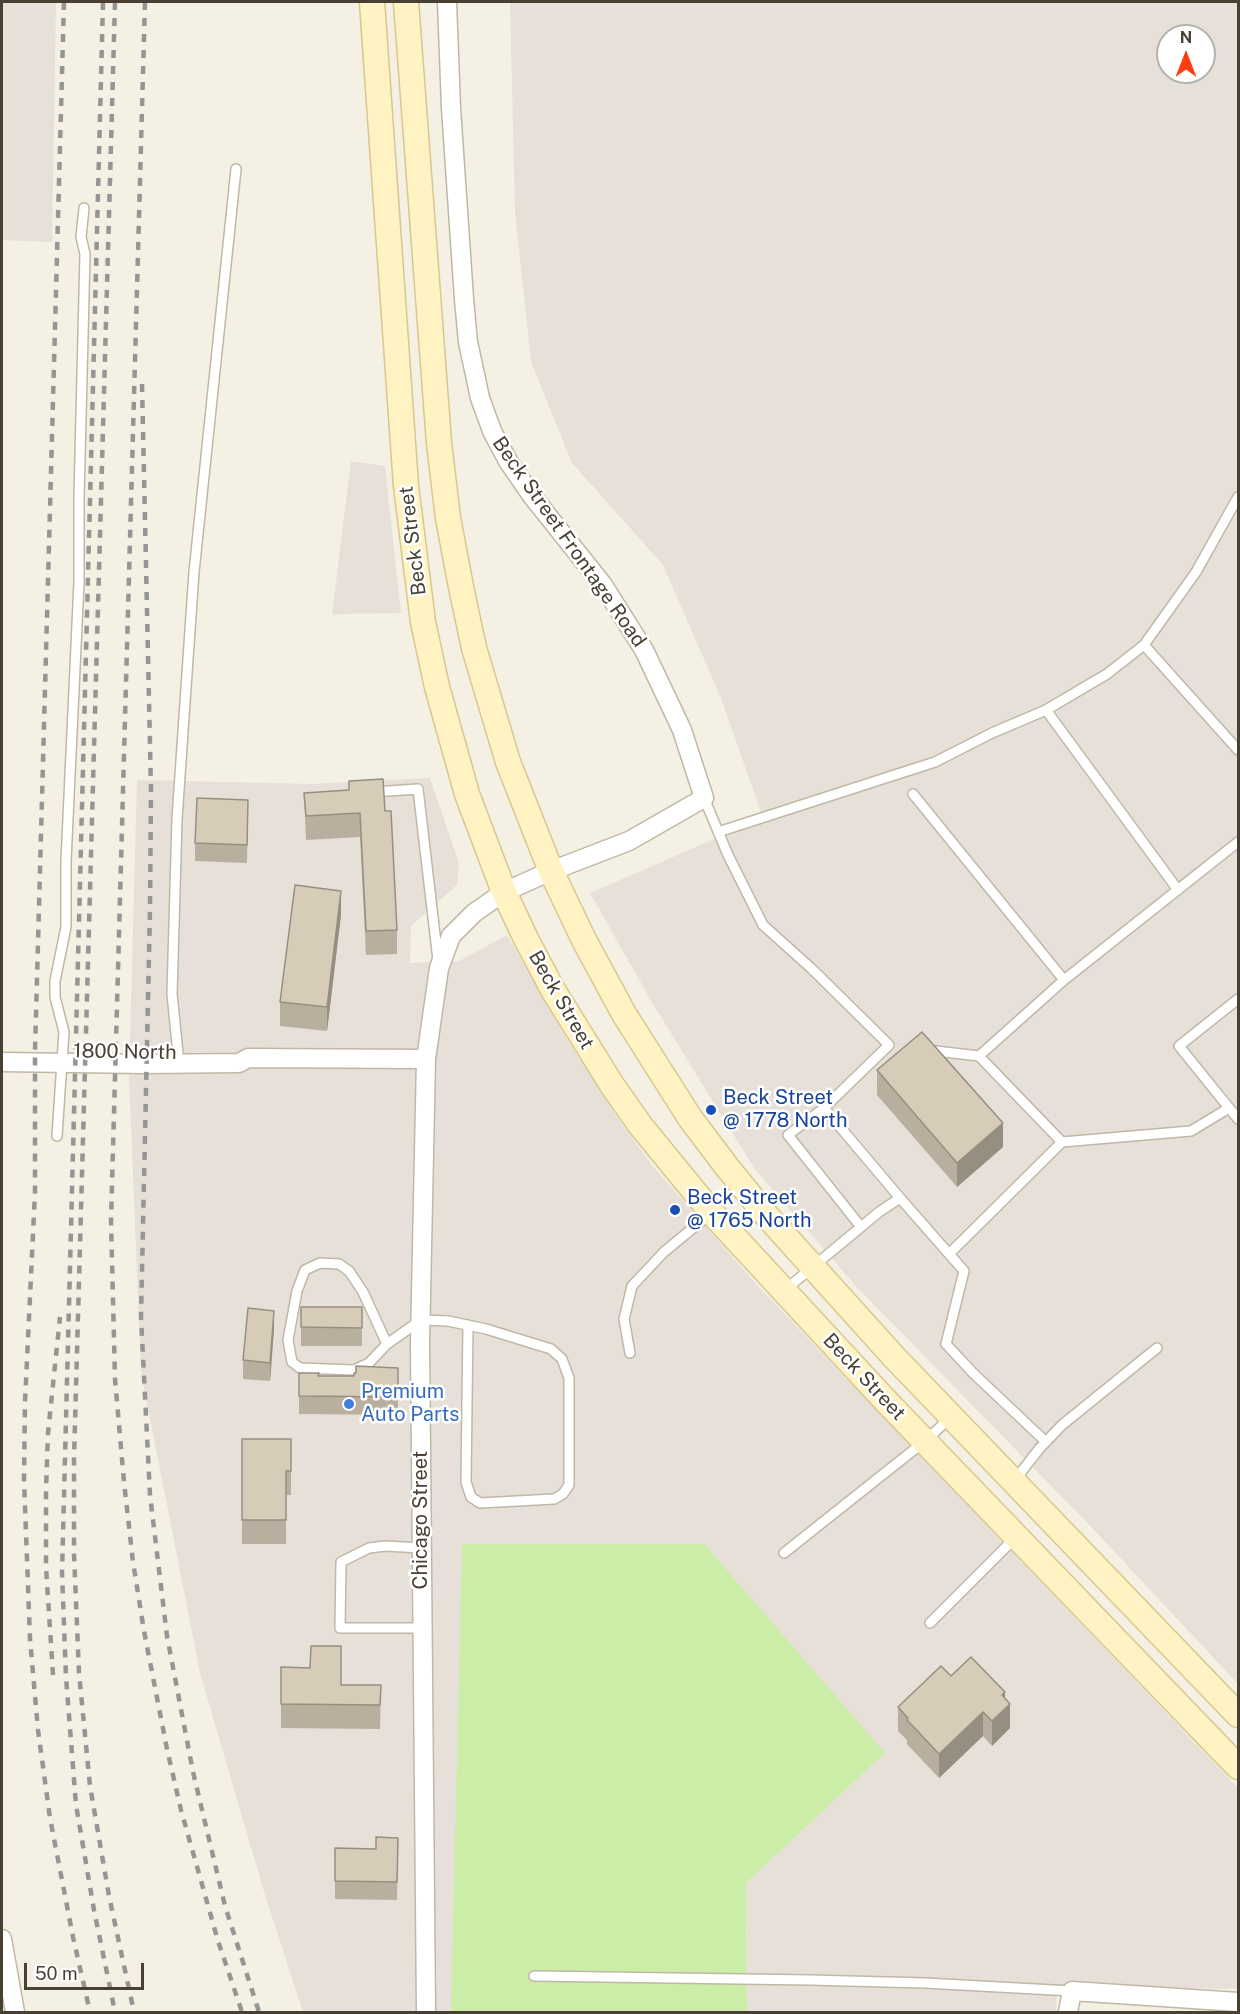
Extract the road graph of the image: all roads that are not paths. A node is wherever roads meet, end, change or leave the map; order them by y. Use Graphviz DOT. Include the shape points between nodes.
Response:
graph roads {
  1 [pos="372,2"];
  2 [pos="406,2"];
  3 [pos="447,2"];
  4 [pos="236,169"];
  5 [pos="84,208"];
  6 [pos="1239,497"];
  7 [pos="1144,645"];
  8 [pos="1046,710"];
  9 [pos="1239,750"];
  10 [pos="364,793"];
  11 [pos="913,794"];
  12 [pos="704,798"];
  13 [pos="718,832"];
  14 [pos="1239,842"];
  15 [pos="551,871"];
  16 [pos="1178,890"];
  17 [pos="504,892"];
  18 [pos="439,968"];
  19 [pos="1064,980"];
  20 [pos="1239,999"];
  21 [pos="889,1045"];
  22 [pos="900,1047"];
  23 [pos="912,1048"];
  24 [pos="2,1050"];
  25 [pos="178,1053"];
  26 [pos="979,1056"];
  27 [pos="62,1057"];
  28 [pos="248,1058"];
  29 [pos="426,1059"];
  30 [pos="2,1062"];
  31 [pos="824,1108"];
  32 [pos="1229,1108"];
  33 [pos="1239,1119"];
  34 [pos="57,1136"];
  35 [pos="1062,1142"];
  36 [pos="900,1198"];
  37 [pos="712,1213"];
  38 [pos="861,1227"];
  39 [pos="949,1254"];
  40 [pos="813,1268"];
  41 [pos="784,1291"];
  42 [pos="421,1320"];
  43 [pos="468,1325"];
  44 [pos="387,1344"];
  45 [pos="1157,1348"];
  46 [pos="630,1353"];
  47 [pos="952,1417"];
  48 [pos="925,1441"];
  49 [pos="1046,1442"];
  50 [pos="1013,1482"];
  51 [pos="1017,1537"];
  52 [pos="422,1548"];
  53 [pos="784,1553"];
  54 [pos="930,1623"];
  55 [pos="422,1628"];
  56 [pos="1239,1715"];
  57 [pos="1239,1767"];
  58 [pos="2,1939"];
  59 [pos="534,1976"];
  60 [pos="1072,1991"];
  61 [pos="1239,2002"];
  62 [pos="1201,2006"];
  63 [pos="15,2013"];
  64 [pos="426,2013"];
  65 [pos="1068,2013"];
  1 -- 17 [label="main road, Beck Street" via="406,486 423,622 467,794"];
  2 -- 15 [label="main road, Beck Street" via="431,358 448,518 490,706"];
  3 -- 12 [label="street, Beck Street Frontage Road" via="464,299 480,398 508,460 603,585 644,650 682,730"];
  4 -- 25 [label="lane" via="194,572 177,819 172,994"];
  5 -- 27 [label="lane" via="79,582 66,927 55,981 64,1032"];
  6 -- 7 [label="lane" via="1196,572"];
  7 -- 8 [label="lane" via="1107,674"];
  7 -- 9 [label="lane"];
  8 -- 13 [label="lane" via="935,762"];
  8 -- 16 [label="lane"];
  10 -- 18 [label="lane" via="418,789"];
  11 -- 19 [label="lane"];
  12 -- 13 [label="lane"];
  12 -- 15 [label="street" via="629,841"];
  13 -- 21 [label="lane" via="763,925"];
  14 -- 16 [label="lane"];
  15 -- 17 [label="street, Chicago Street"];
  15 -- 40 [label="main road, Beck Street" via="605,981 668,1084 727,1167"];
  16 -- 19 [label="lane"];
  17 -- 18 [label="street, Chicago Street" via="474,913 451,936"];
  17 -- 37 [label="main road, Beck Street" via="582,1039 640,1125"];
  18 -- 29 [label="street, Chicago Street"];
  19 -- 26 [label="lane"];
  20 -- 32 [label="lane" via="1179,1046"];
  21 -- 22 [label="lane"];
  21 -- 31 [label="lane"];
  23 -- 26 [label="lane"];
  24 -- 27 [label="street, 1800 North"];
  25 -- 27 [label="street, 1800 North"];
  25 -- 28 [label="street, 1800 North" via="239,1053"];
  26 -- 35 [label="lane"];
  27 -- 28 [label="street, 1800 North" via="239,1062"];
  27 -- 30 [label="street, 1800 North"];
  27 -- 34 [label="lane"];
  28 -- 29 [label="street, 1800 North"];
  29 -- 42 [label="street, Chicago Street"];
  31 -- 36 [label="lane"];
  31 -- 38 [label="lane" via="788,1135"];
  32 -- 33 [label="lane"];
  32 -- 35 [label="lane" via="1191,1131"];
  35 -- 39 [label="lane"];
  36 -- 38 [label="lane"];
  36 -- 39 [label="lane"];
  37 -- 41 [label="main road, Beck Street"];
  37 -- 46 [label="lane" via="664,1252 632,1286 624,1319"];
  38 -- 40 [label="lane"];
  39 -- 49 [label="lane" via="964,1271 946,1344"];
  40 -- 41 [label="lane"];
  40 -- 47 [label="main road, Beck Street"];
  41 -- 48 [label="main road, Beck Street"];
  42 -- 43 [label="lane"];
  42 -- 44 [label="lane"];
  42 -- 52 [label="street, Chicago Street"];
  43 -- 43 [label="lane" via="552,1349 562,1359 569,1378 569,1485 564,1494 554,1499 480,1503 471,1497 466,1482"];
  44 -- 44 [label="lane" via="369,1363 354,1370 300,1368 292,1362 288,1340 305,1270 320,1263 339,1264 350,1271"];
  45 -- 49 [label="lane"];
  47 -- 48 [label="lane"];
  47 -- 50 [label="main road, Beck Street"];
  48 -- 51 [label="main road, Beck Street"];
  48 -- 53 [label="lane"];
  49 -- 50 [label="lane"];
  50 -- 56 [label="main road, Beck Street"];
  51 -- 54 [label="lane"];
  51 -- 57 [label="main road, Beck Street"];
  52 -- 55 [label="street, Chicago Street"];
  52 -- 55 [label="lane" via="369,1548 341,1562 340,1628"];
  55 -- 64 [label="street, Chicago Street"];
  58 -- 63 [label="street"];
  59 -- 60 [label="lane" via="821,1980"];
  60 -- 62 [label="street"];
  60 -- 65 [label="street"];
  61 -- 62 [label="street"];
}
